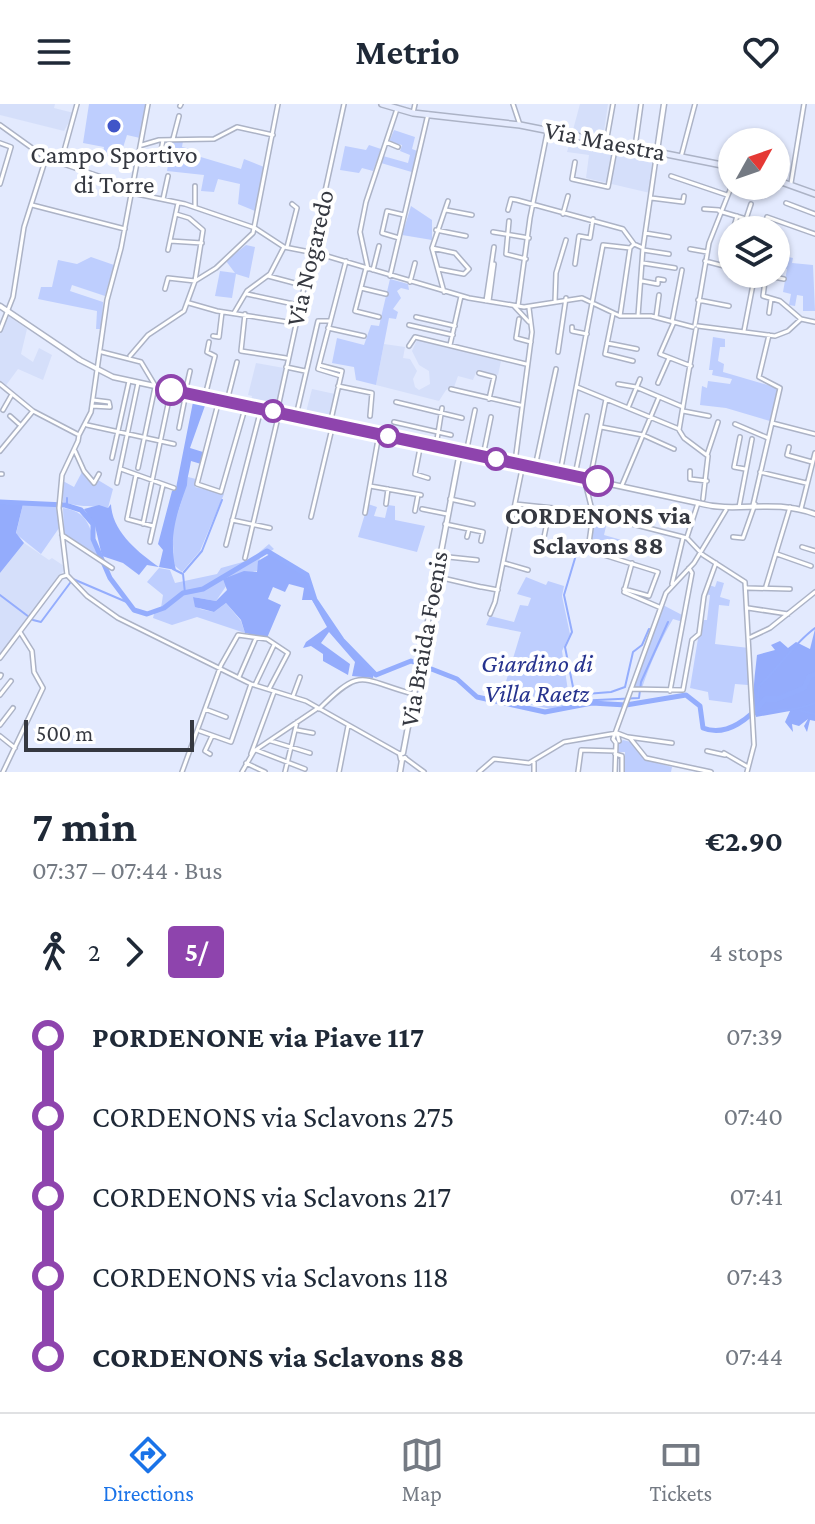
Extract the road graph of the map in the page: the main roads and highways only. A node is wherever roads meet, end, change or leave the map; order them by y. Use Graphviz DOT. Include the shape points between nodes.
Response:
graph roads {
  1 [pos="382,104"];
  2 [pos="718,164"];
  3 [pos="790,185"];
  4 [pos="815,194"];
  1 -- 2 [label="main road, Via Maestra"];
  3 -- 4 [label="main road"];
}
